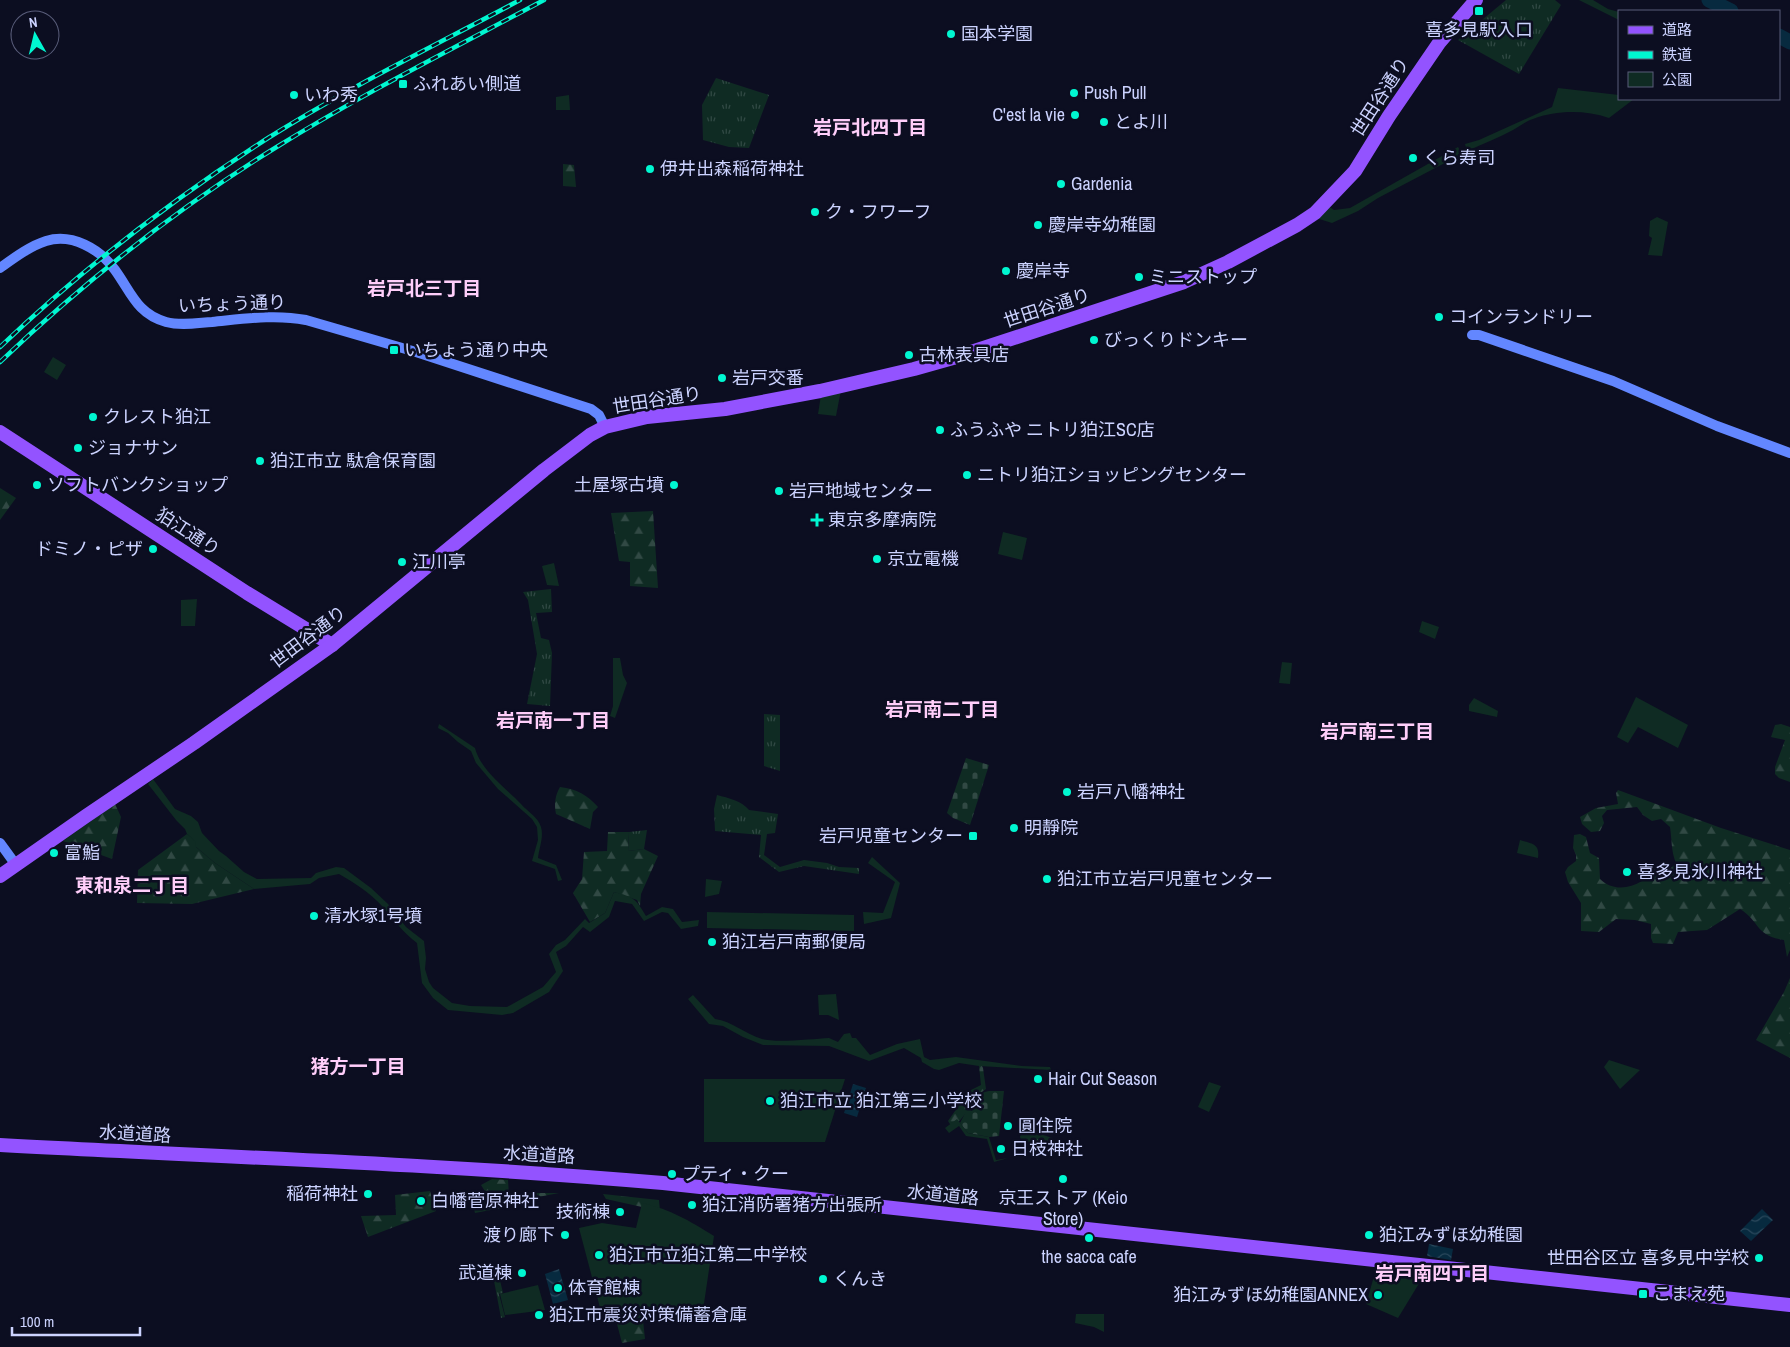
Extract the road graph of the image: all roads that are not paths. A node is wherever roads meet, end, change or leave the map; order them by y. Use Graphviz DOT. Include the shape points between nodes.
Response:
graph roads {
  1 [pos="1476,0"];
  2 [pos="0,268"];
  3 [pos="1472,335"];
  4 [pos="606,427"];
  5 [pos="0,432"];
  6 [pos="1790,453"];
  7 [pos="332,645"];
  8 [pos="0,843"];
  9 [pos="16,865"];
  10 [pos="0,876"];
  11 [pos="0,1145"];
  12 [pos="1790,1305"];
  1 -- 4 [label="main road, 世田谷通り" via="1446,34 1388,116 1355,171 1327,202 1297,225 1228,262 1184,282 914,369 725,409 647,417"];
  2 -- 4 [label="street, いちょう通り" via="48,240 78,242 94,248 114,268 135,302 159,320 183,324 259,317 306,320 591,409"];
  3 -- 6 [label="street" via="1614,381 1717,426"];
  4 -- 7 [label="main road, 世田谷通り" via="544,470"];
  5 -- 7 [label="main road, 狛江通り"];
  7 -- 9 [label="main road, 世田谷通り"];
  8 -- 9 [label="street"];
  9 -- 10 [label="main road, 世田谷通り"];
  11 -- 12 [label="main road, 水道道路" via="443,1167 644,1182"];
}
